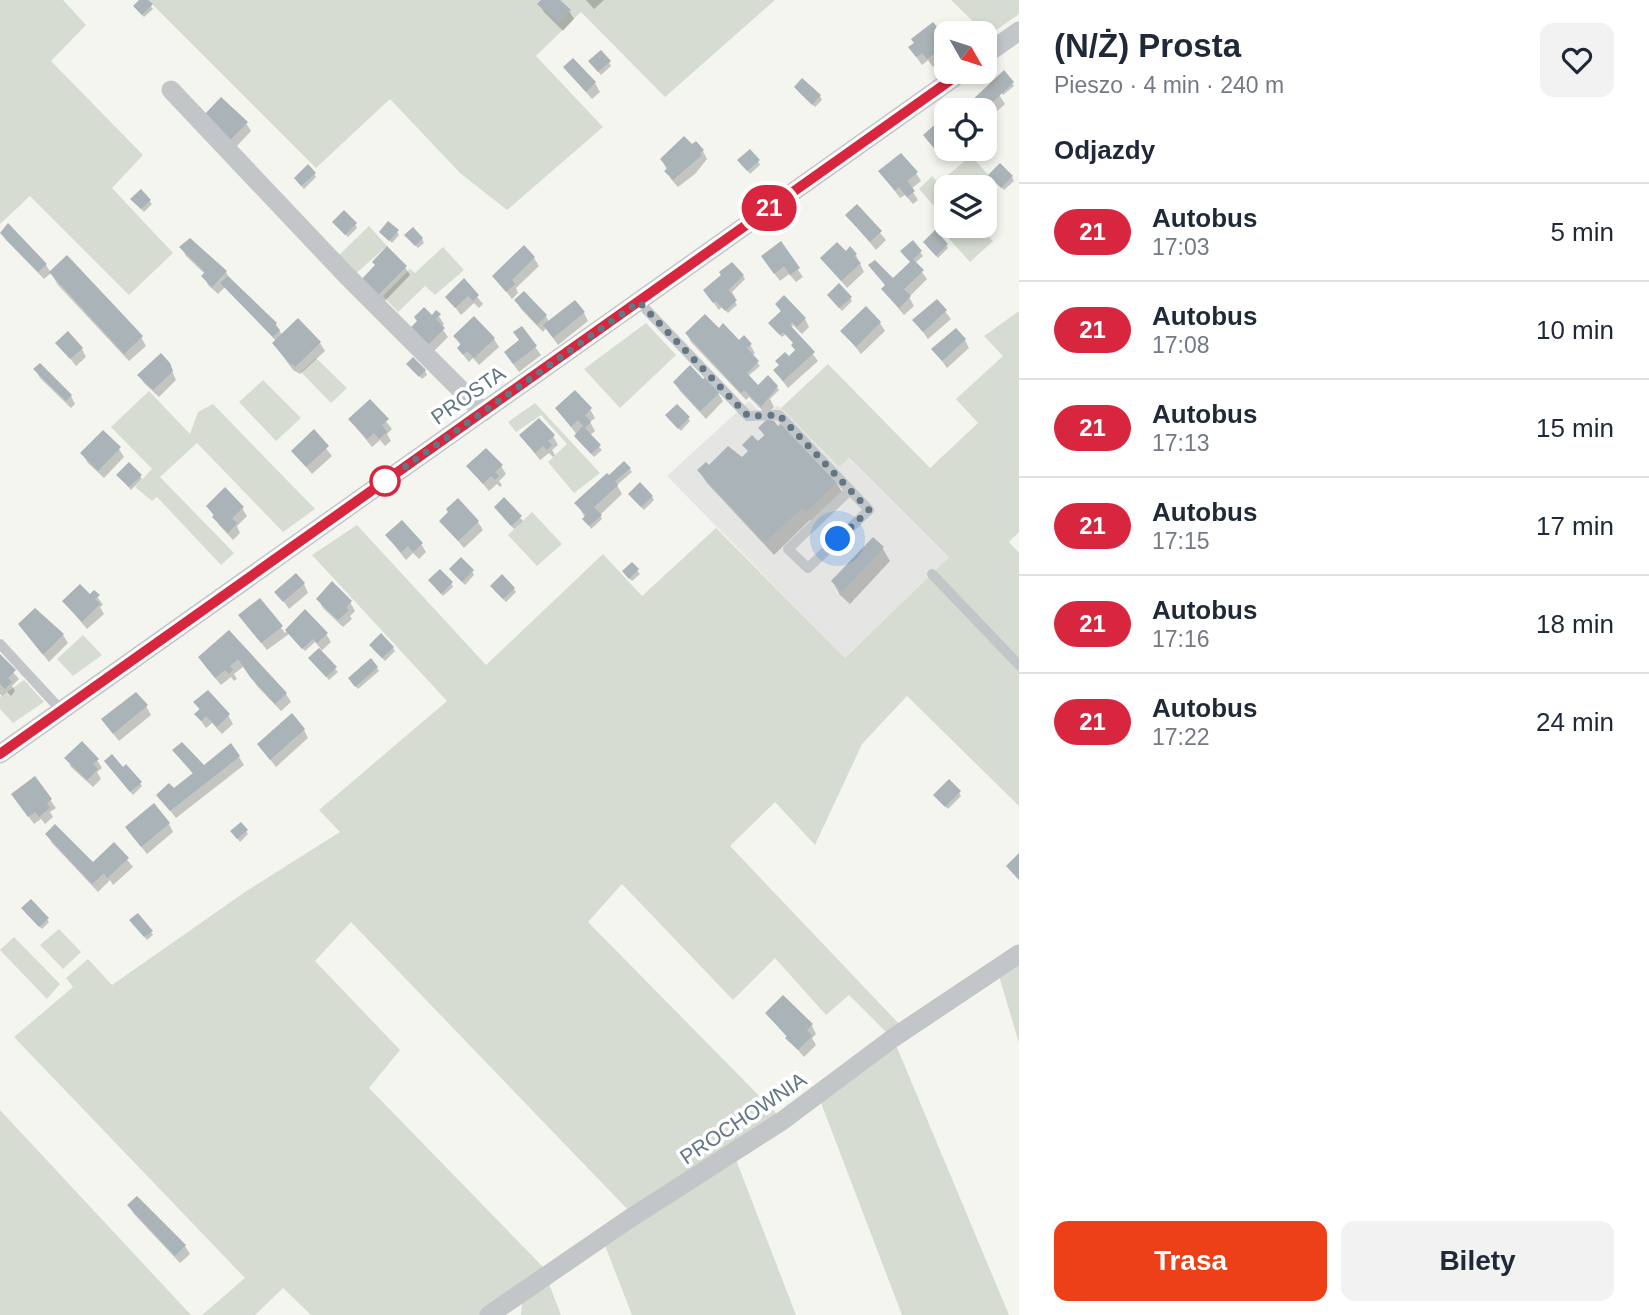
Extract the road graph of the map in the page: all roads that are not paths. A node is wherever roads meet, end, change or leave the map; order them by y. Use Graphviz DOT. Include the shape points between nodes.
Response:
graph roads {
  1 [pos="1019,31"];
  2 [pos="998,46"];
  3 [pos="945,84"];
  4 [pos="171,90"];
  5 [pos="639,302"];
  6 [pos="483,412"];
  7 [pos="850,490"];
  8 [pos="932,574"];
  9 [pos="0,644"];
  10 [pos="1019,665"];
  11 [pos="61,710"];
  12 [pos="0,754"];
  13 [pos="1019,954"];
  14 [pos="510,1309"];
  15 [pos="489,1315"];
  1 -- 2 [label="street"];
  3 -- 5 [label="street, PROSTA"];
  4 -- 6 [label="street"];
  5 -- 6 [label="street, PROSTA"];
  5 -- 7 [label="lane" via="748,416 779,415"];
  6 -- 11 [label="street, PROSTA"];
  7 -- 7 [label="lane" via="869,510 808,568 788,550"];
  8 -- 10 [label="lane"];
  9 -- 11 [label="lane"];
  11 -- 12 [label="street, PROSTA"];
  13 -- 14 [label="street, PROCHOWNIA" via="893,1038 782,1121 629,1219"];
  14 -- 15 [label="street, PROCHOWNIA"];
}
